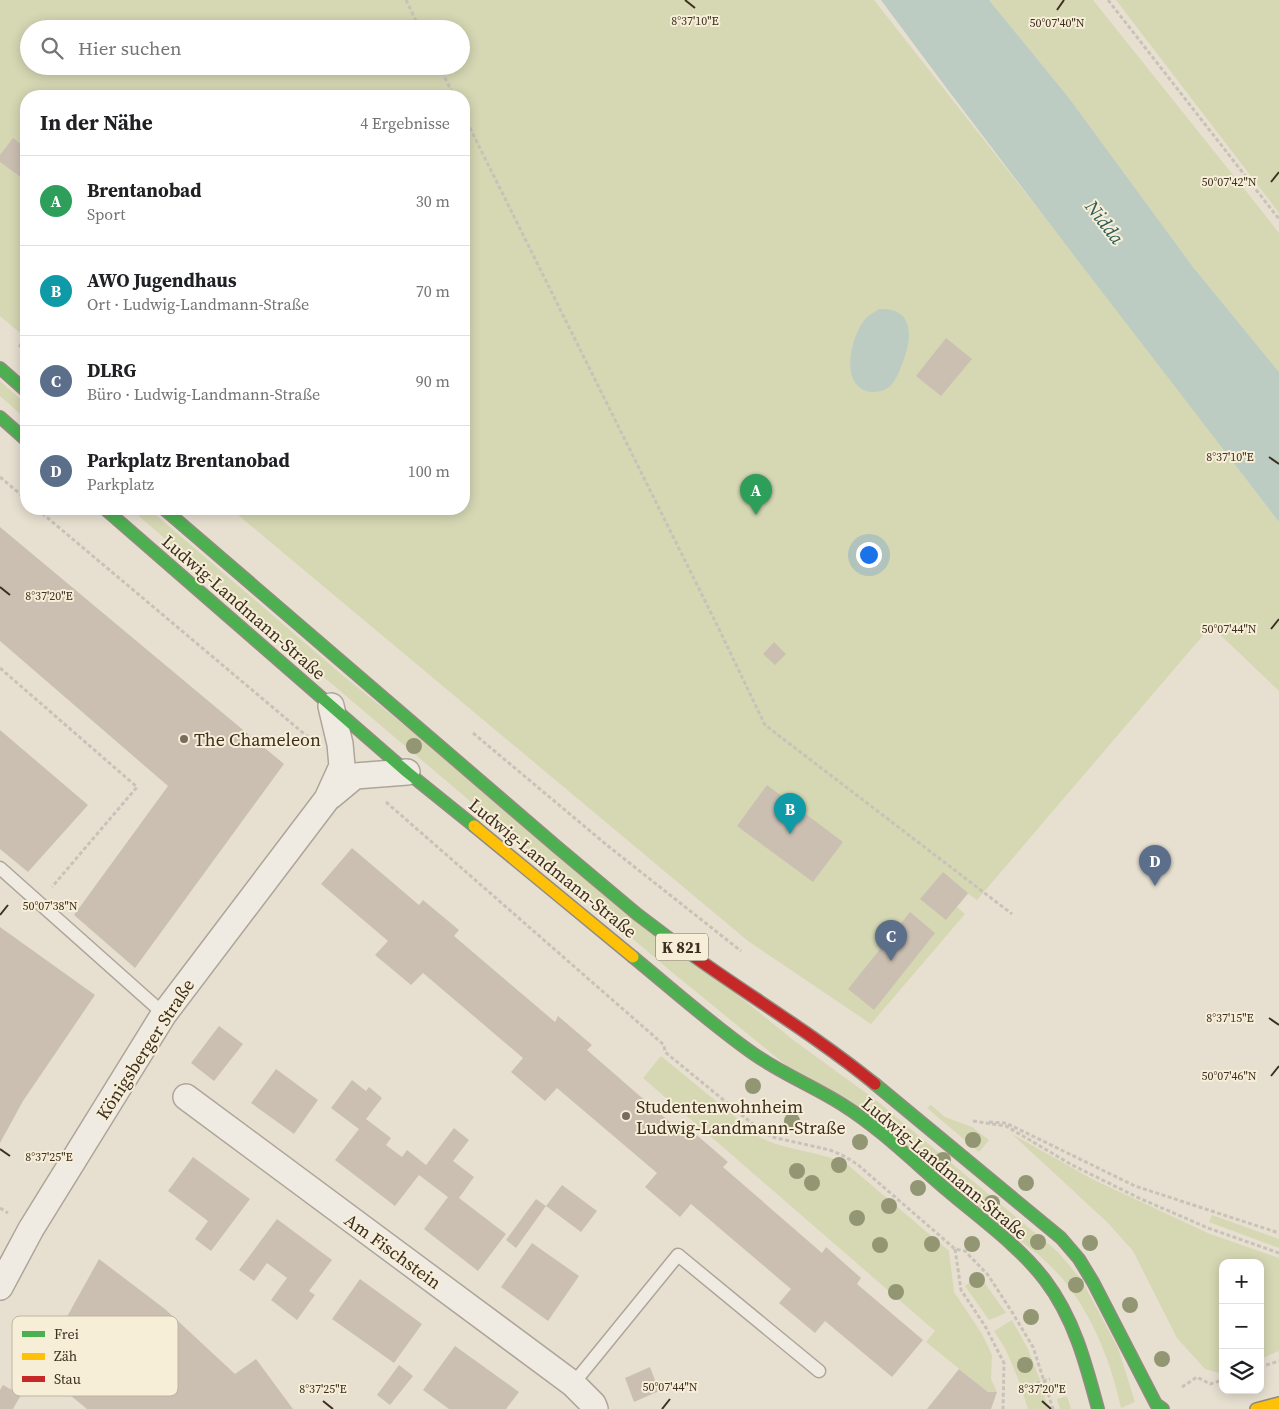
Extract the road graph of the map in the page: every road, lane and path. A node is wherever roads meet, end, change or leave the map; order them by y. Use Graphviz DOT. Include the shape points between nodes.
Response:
graph roads {
  1 [pos="406,0"];
  2 [pos="1108,0"];
  3 [pos="416,20"];
  4 [pos="444,75"];
  5 [pos="451,90"];
  6 [pos="470,128"];
  7 [pos="1279,219"];
  8 [pos="0,368"];
  9 [pos="20,386"];
  10 [pos="0,417"];
  11 [pos="20,435"];
  12 [pos="0,477"];
  13 [pos="20,494"];
  14 [pos="112,515"];
  15 [pos="171,515"];
  16 [pos="0,668"];
  17 [pos="331,706"];
  18 [pos="472,732"];
  19 [pos="407,772"];
  20 [pos="327,799"];
  21 [pos="0,868"];
  22 [pos="39,902"];
  23 [pos="1012,914"];
  24 [pos="745,955"];
  25 [pos="164,1014"];
  26 [pos="664,1044"];
  27 [pos="186,1097"];
  28 [pos="1279,1233"];
  29 [pos="955,1249"];
  30 [pos="1279,1253"];
  31 [pos="0,1287"];
  32 [pos="1279,1361"];
  33 [pos="1264,1366"];
  34 [pos="819,1371"];
  35 [pos="1197,1377"];
  36 [pos="1050,1379"];
  37 [pos="1045,1381"];
  38 [pos="1219,1381"];
  39 [pos="574,1384"];
  40 [pos="1018,1390"];
  41 [pos="1279,1403"];
  42 [pos="595,1409"];
  43 [pos="1004,1409"];
  44 [pos="1053,1409"];
  45 [pos="1098,1409"];
  46 [pos="1163,1409"];
  47 [pos="1256,1409"];
  1 -- 3 [label="path"];
  2 -- 7 [label="path"];
  4 -- 5 [label="path"];
  6 -- 23 [label="path" via="764,725"];
  8 -- 9 [label="main road"];
  10 -- 11 [label="main road"];
  12 -- 13 [label="path"];
  14 -- 17 [label="main road, Ludwig-Landmann-Straße / K 821"];
  15 -- 46 [label="main road, Ludwig-Landmann-Straße / K 821" via="637,914 708,967 849,1063 1061,1238 1093,1282 1156,1404"];
  16 -- 22 [label="path" via="137,787"];
  17 -- 19 [label="main road, Ludwig-Landmann-Straße / K 821"];
  17 -- 20 [label="street, Königsberger Straße" via="342,766"];
  18 -- 24 [label="path"];
  19 -- 20 [label="street, Königsberger Straße" via="355,776"];
  19 -- 45 [label="main road, Ludwig-Landmann-Straße / K 821" via="751,1052 866,1121 998,1233 1046,1282 1068,1317 1083,1353"];
  20 -- 25 [label="street, Königsberger Straße"];
  21 -- 22 [label="lane"];
  22 -- 25 [label="lane"];
  25 -- 31 [label="street, Königsberger Straße" via="31,1229"];
  26 -- 29 [label="path" via="664,1052 759,1129 772,1137 830,1150 857,1164"];
  27 -- 39 [label="street, Am Fischstein"];
  28 -- 30 [label="path" via="1135,1186 1006,1123 973,1121 1006,1126 1139,1198 1208,1228"];
  29 -- 37 [label="path" via="965,1251 988,1275 1033,1347"];
  29 -- 43 [label="path" via="961,1290 1004,1363"];
  32 -- 33 [label="path"];
  34 -- 39 [label="lane" via="678,1255"];
  35 -- 38 [label="path" via="1210,1384"];
  36 -- 37 [label="path"];
  37 -- 40 [label="path"];
  37 -- 44 [label="path"];
  39 -- 42 [label="street, Am Fischstein"];
  41 -- 47 [label="main road"];
}
